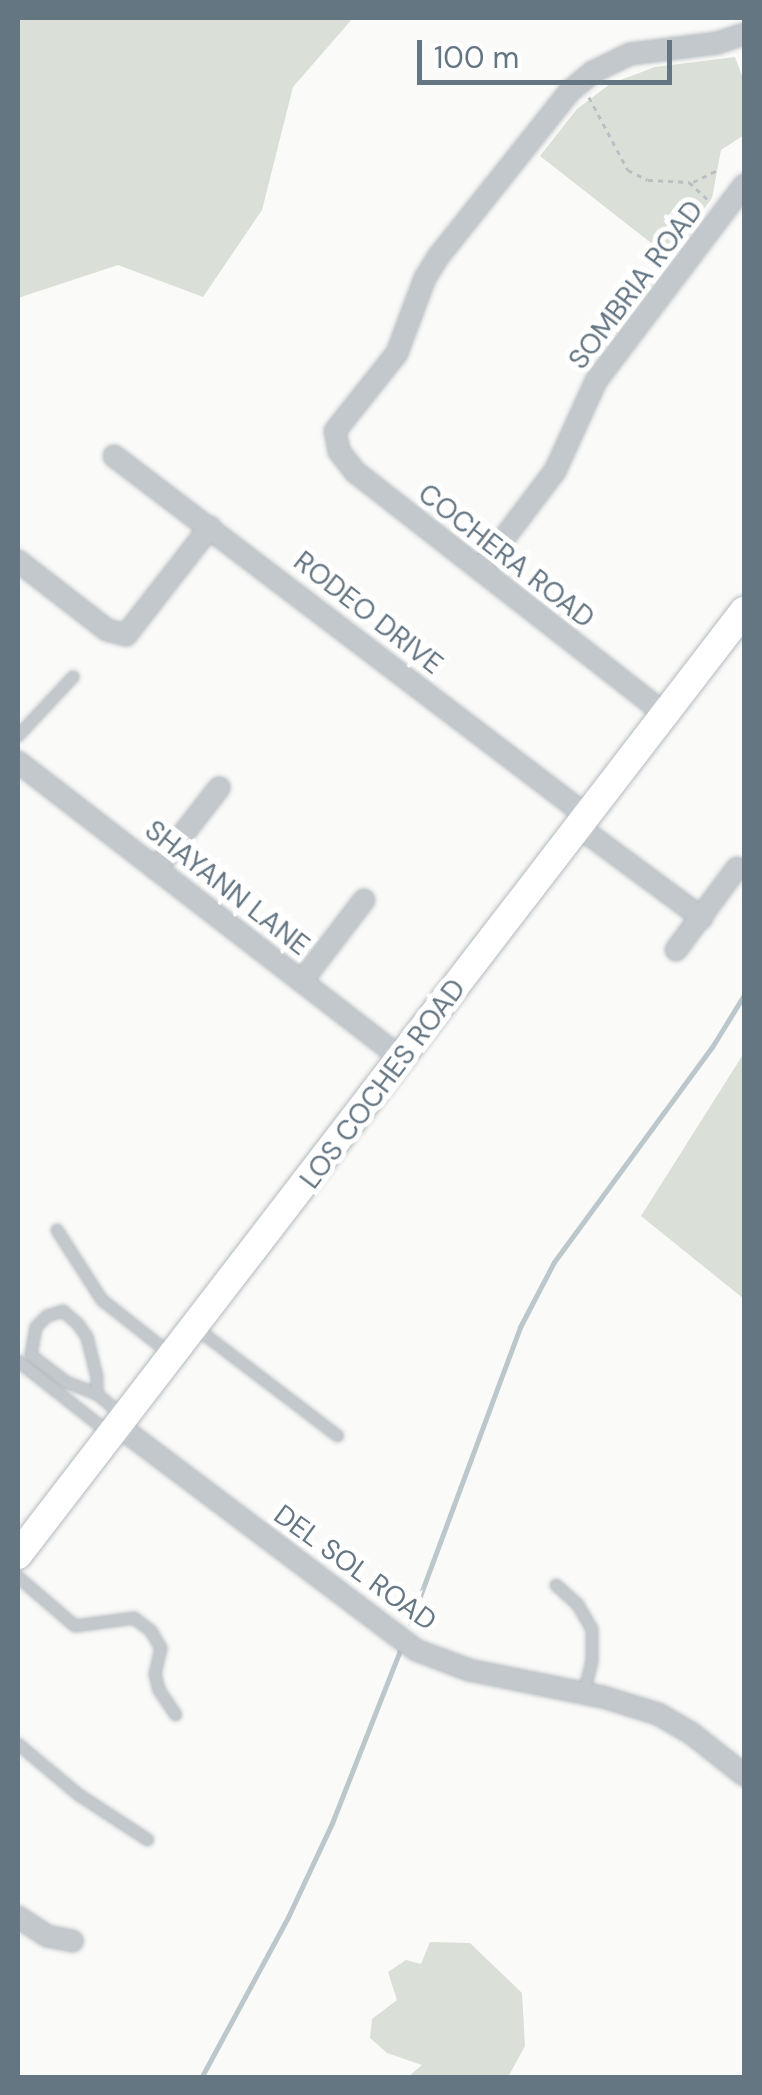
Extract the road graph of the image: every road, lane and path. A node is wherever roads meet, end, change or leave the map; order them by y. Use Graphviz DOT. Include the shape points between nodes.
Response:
graph roads {
  1 [pos="744,34"];
  2 [pos="588,96"];
  3 [pos="718,170"];
  4 [pos="686,181"];
  5 [pos="744,186"];
  6 [pos="711,205"];
  7 [pos="114,456"];
  8 [pos="210,527"];
  9 [pos="18,560"];
  10 [pos="480,570"];
  11 [pos="744,610"];
  12 [pos="73,677"];
  13 [pos="665,714"];
  14 [pos="18,736"];
  15 [pos="18,762"];
  16 [pos="219,788"];
  17 [pos="583,822"];
  18 [pos="156,868"];
  19 [pos="737,868"];
  20 [pos="364,900"];
  21 [pos="702,918"];
  22 [pos="676,950"];
  23 [pos="302,981"];
  24 [pos="402,1059"];
  25 [pos="57,1230"];
  26 [pos="196,1328"];
  27 [pos="174,1357"];
  28 [pos="18,1361"];
  29 [pos="97,1394"];
  30 [pos="120,1427"];
  31 [pos="338,1436"];
  32 [pos="18,1555"];
  33 [pos="18,1577"];
  34 [pos="556,1585"];
  35 [pos="584,1693"];
  36 [pos="176,1715"];
  37 [pos="18,1744"];
  38 [pos="744,1775"];
  39 [pos="148,1840"];
  40 [pos="18,1917"];
  41 [pos="74,1941"];
  1 -- 10 [label="street, COCHERA ROAD" via="630,54 570,91 438,258 392,362 337,426 336,443 350,468"];
  2 -- 4 [label="path" via="628,170 648,180"];
  3 -- 4 [label="path"];
  4 -- 6 [label="path"];
  5 -- 10 [label="street, SOMBRIA ROAD" via="592,386 555,471"];
  7 -- 8 [label="street, RODEO DRIVE"];
  8 -- 9 [label="street" via="126,636 107,630"];
  8 -- 17 [label="street, RODEO DRIVE"];
  10 -- 13 [label="street, COCHERA ROAD"];
  11 -- 13 [label="main road, LOS COCHES ROAD"];
  12 -- 14 [label="lane"];
  13 -- 17 [label="main road, LOS COCHES ROAD"];
  15 -- 18 [label="street, SHAYANN LANE"];
  16 -- 18 [label="street"];
  17 -- 21 [label="street, RODEO DRIVE"];
  17 -- 24 [label="main road, LOS COCHES ROAD"];
  18 -- 23 [label="street, SHAYANN LANE"];
  19 -- 21 [label="street"];
  20 -- 23 [label="street"];
  21 -- 22 [label="street"];
  23 -- 24 [label="street, SHAYANN LANE"];
  24 -- 26 [label="main road, LOS COCHES ROAD"];
  25 -- 27 [label="lane" via="102,1300"];
  26 -- 27 [label="main road, LOS COCHES ROAD"];
  26 -- 31 [label="lane"];
  27 -- 30 [label="main road, LOS COCHES ROAD"];
  28 -- 30 [label="lane"];
  29 -- 29 [label="lane" via="88,1337 63,1311 47,1316 36,1327 31,1354 66,1382"];
  29 -- 30 [label="lane"];
  30 -- 32 [label="main road, LOS COCHES ROAD"];
  30 -- 35 [label="street, DEL SOL ROAD" via="416,1650 469,1670"];
  33 -- 36 [label="lane" via="75,1626 134,1618 152,1631 162,1648 154,1674"];
  34 -- 35 [label="lane" via="592,1629"];
  35 -- 38 [label="street, DEL SOL ROAD" via="675,1722"];
  37 -- 39 [label="lane"];
  40 -- 41 [label="street" via="42,1934"];
}
